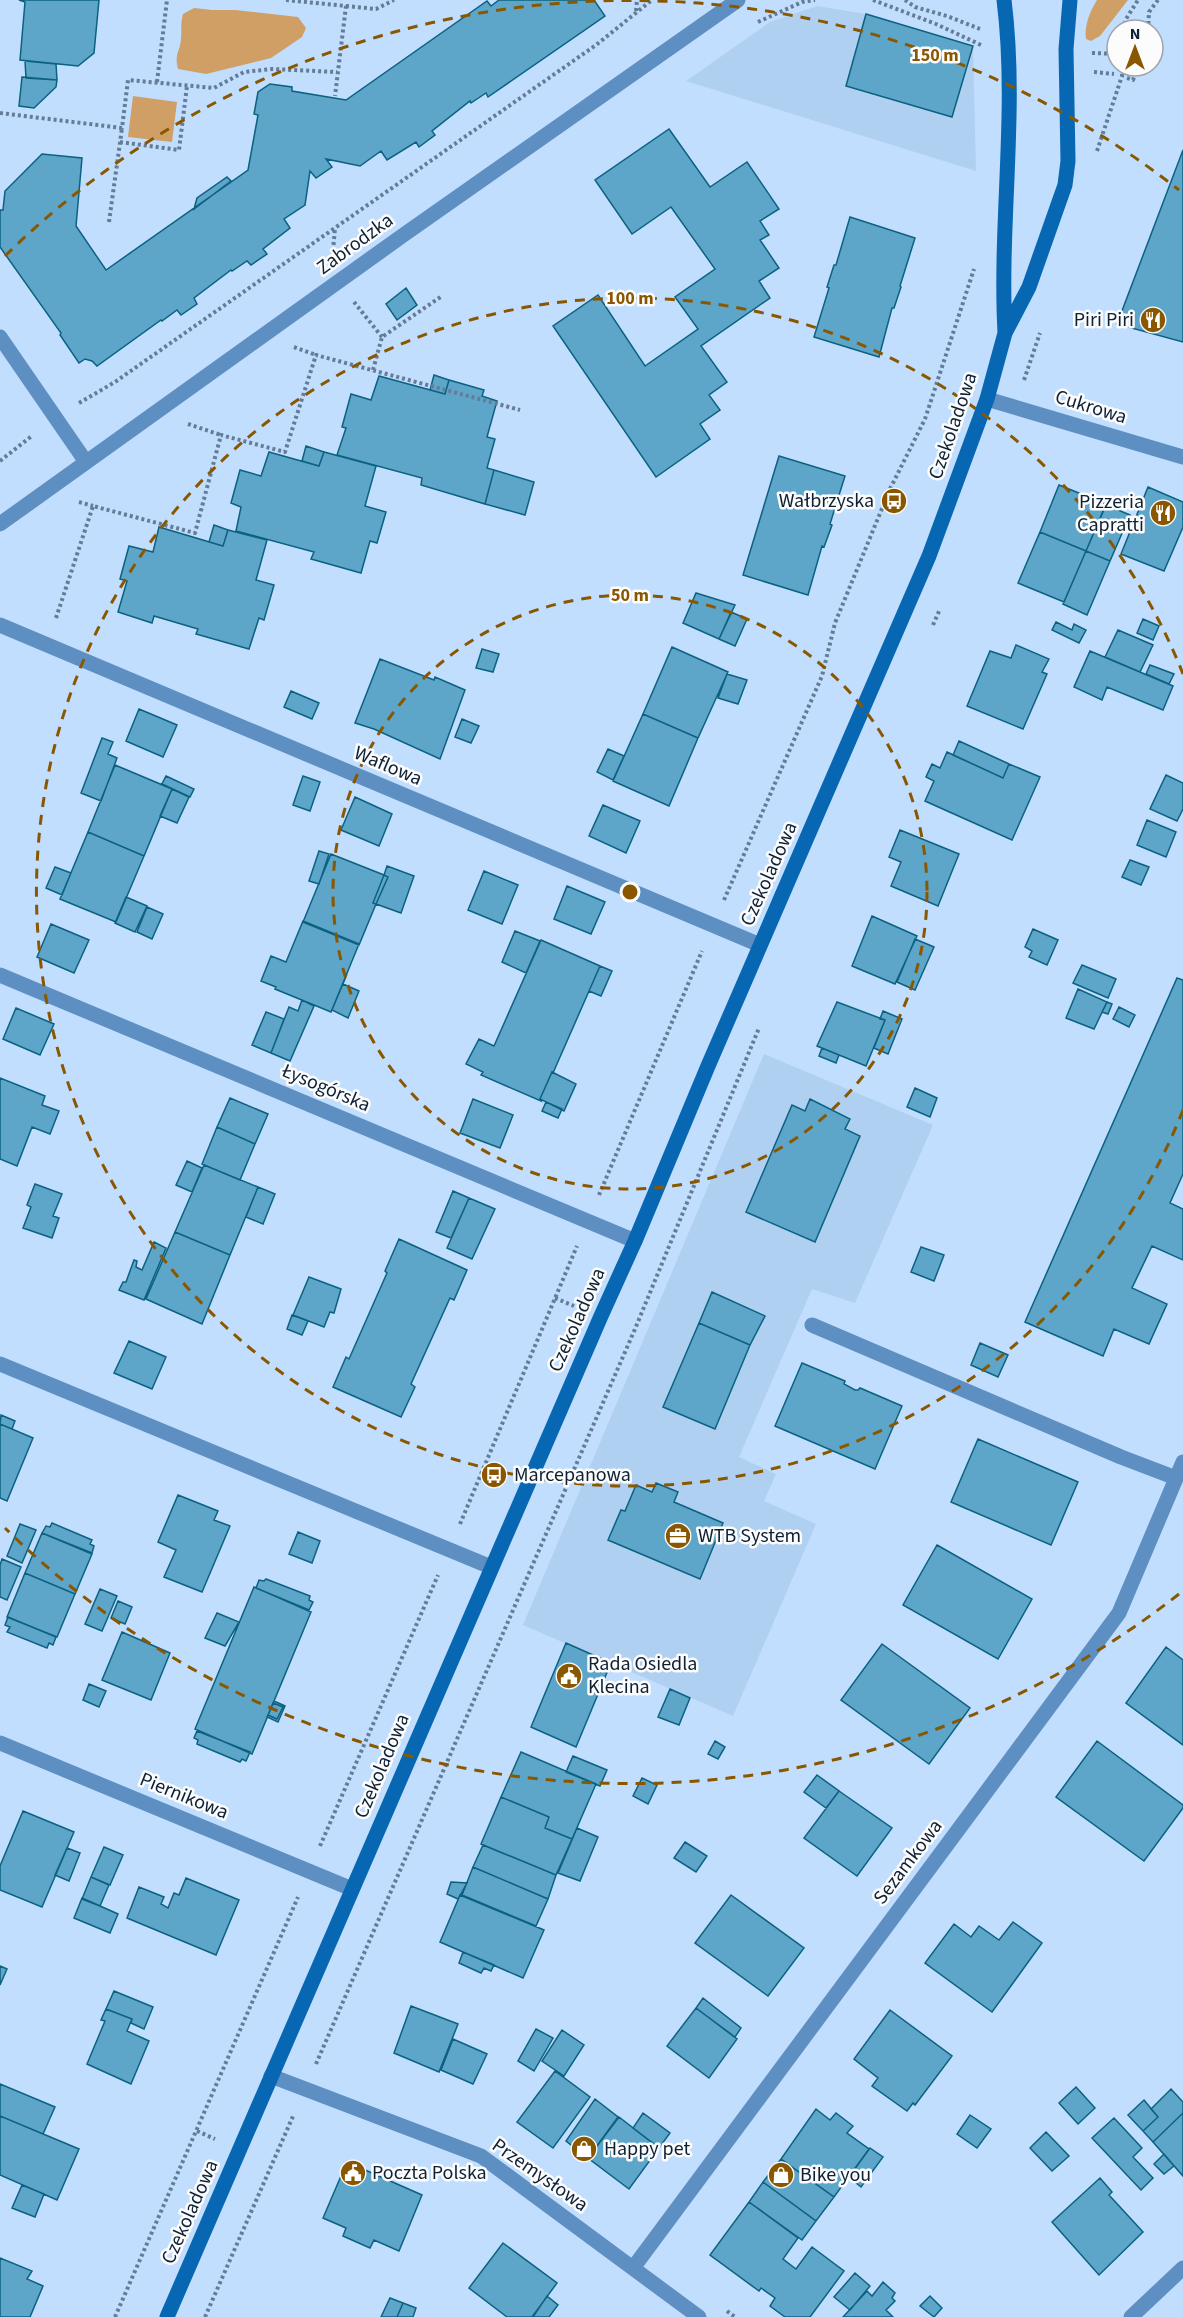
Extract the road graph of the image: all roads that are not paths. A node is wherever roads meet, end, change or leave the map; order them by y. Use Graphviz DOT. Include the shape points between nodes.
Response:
graph roads {
  1 [pos="1004,0"];
  2 [pos="1070,0"];
  3 [pos="735,1"];
  4 [pos="1005,333"];
  5 [pos="0,337"];
  6 [pos="987,399"];
  7 [pos="1183,458"];
  8 [pos="86,462"];
  9 [pos="0,524"];
  10 [pos="0,625"];
  11 [pos="760,945"];
  12 [pos="0,975"];
  13 [pos="636,1241"];
  14 [pos="812,1326"];
  15 [pos="0,1364"];
  16 [pos="1183,1462"];
  17 [pos="1176,1478"];
  18 [pos="491,1567"];
  19 [pos="0,1743"];
  20 [pos="352,1889"];
  21 [pos="271,2076"];
  22 [pos="633,2268"];
  23 [pos="1183,2268"];
  24 [pos="166,2317"];
  25 [pos="699,2317"];
  26 [pos="1131,2317"];
  1 -- 4 [label="street, Czekoladowa" via="1008,38 1002,280"];
  2 -- 4 [label="street, Czekoladowa" via="1065,185 1029,286"];
  3 -- 8 [label="street, Zabrodzka"];
  4 -- 6 [label="street, Czekoladowa"];
  5 -- 8 [label="street"];
  6 -- 7 [label="street, Cukrowa"];
  6 -- 11 [label="street, Czekoladowa" via="929,555"];
  8 -- 9 [label="street, Zabrodzka"];
  10 -- 11 [label="street, Waflowa"];
  11 -- 13 [label="street, Czekoladowa"];
  12 -- 13 [label="street, Łysogórska"];
  13 -- 18 [label="street, Czekoladowa"];
  14 -- 17 [label="street"];
  15 -- 18 [label="street"];
  16 -- 17 [label="street, Sezamkowa"];
  17 -- 22 [label="street, Sezamkowa" via="1119,1613"];
  18 -- 20 [label="street, Czekoladowa"];
  19 -- 20 [label="street, Piernikowa"];
  20 -- 21 [label="street, Czekoladowa"];
  21 -- 22 [label="street, Przemysłowa" via="481,2156"];
  21 -- 24 [label="street, Czekoladowa"];
  22 -- 25 [label="street, Przemysłowa"];
  23 -- 26 [label="street"];
}
